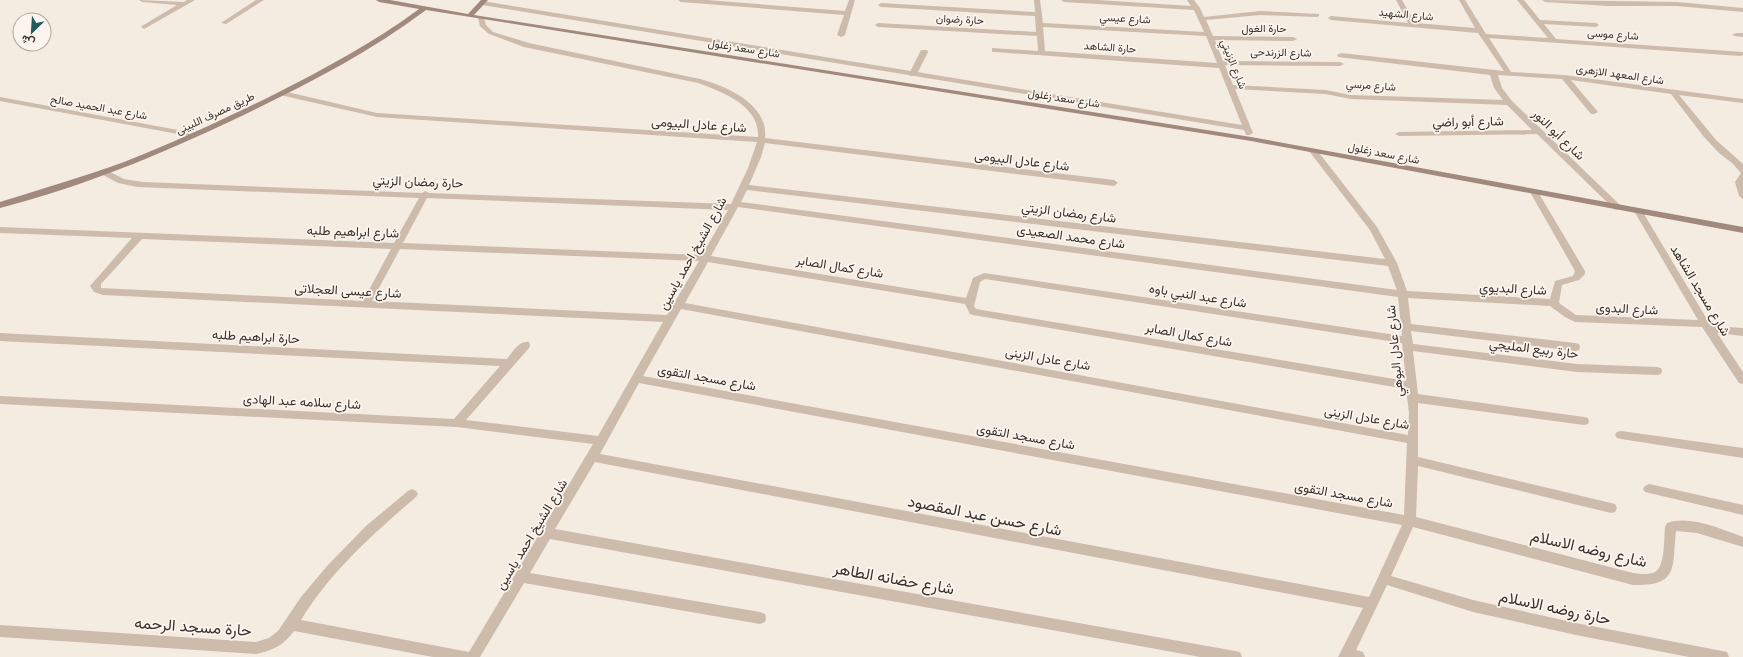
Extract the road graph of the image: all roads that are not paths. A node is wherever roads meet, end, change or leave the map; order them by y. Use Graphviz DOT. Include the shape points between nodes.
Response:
graph roads {
  1 [pos="142,0"];
  2 [pos="192,0"];
  3 [pos="261,0"];
  4 [pos="379,0"];
  5 [pos="681,0"];
  6 [pos="852,0"];
  7 [pos="930,0"];
  8 [pos="1037,0"];
  9 [pos="1064,0"];
  10 [pos="1190,0"];
  11 [pos="1399,0"];
  12 [pos="1462,0"];
  13 [pos="1520,0"];
  14 [pos="1545,0"];
  15 [pos="483,1"];
  16 [pos="408,2"];
  17 [pos="184,4"];
  18 [pos="881,5"];
  19 [pos="425,8"];
  20 [pos="931,8"];
  21 [pos="1197,8"];
  22 [pos="1743,10"];
  23 [pos="849,13"];
  24 [pos="1038,14"];
  25 [pos="1317,15"];
  26 [pos="469,16"];
  27 [pos="481,18"];
  28 [pos="1331,18"];
  29 [pos="1202,19"];
  30 [pos="1538,22"];
  31 [pos="224,23"];
  32 [pos="878,25"];
  33 [pos="1040,25"];
  34 [pos="1596,25"];
  35 [pos="1412,26"];
  36 [pos="144,27"];
  37 [pos="1040,34"];
  38 [pos="1482,34"];
  39 [pos="841,35"];
  40 [pos="1210,36"];
  41 [pos="1293,39"];
  42 [pos="1554,41"];
  43 [pos="995,50"];
  44 [pos="924,52"];
  45 [pos="1042,53"];
  46 [pos="1341,54"];
  47 [pos="1740,54"];
  48 [pos="1222,64"];
  49 [pos="1340,64"];
  50 [pos="1493,73"];
  51 [pos="913,74"];
  52 [pos="1509,74"];
  53 [pos="1564,77"];
  54 [pos="1231,87"];
  55 [pos="283,93"];
  56 [pos="1674,93"];
  57 [pos="0,100"];
  58 [pos="1743,101"];
  59 [pos="1509,103"];
  60 [pos="1594,112"];
  61 [pos="1247,128"];
  62 [pos="1538,132"];
  63 [pos="1399,134"];
  64 [pos="194,135"];
  65 [pos="1251,139"];
  66 [pos="761,140"];
  67 [pos="1313,151"];
  68 [pos="1743,171"];
  69 [pos="104,172"];
  70 [pos="1743,175"];
  71 [pos="1114,183"];
  72 [pos="744,187"];
  73 [pos="1534,192"];
  74 [pos="425,194"];
  75 [pos="1743,196"];
  76 [pos="0,205"];
  77 [pos="734,205"];
  78 [pos="1617,207"];
  79 [pos="1638,211"];
  80 [pos="0,230"];
  81 [pos="1743,230"];
  82 [pos="140,236"];
  83 [pos="397,246"];
  84 [pos="705,258"];
  85 [pos="1392,263"];
  86 [pos="1403,294"];
  87 [pos="970,302"];
  88 [pos="1552,303"];
  89 [pos="366,304"];
  90 [pos="678,305"];
  91 [pos="670,319"];
  92 [pos="1407,327"];
  93 [pos="1707,327"];
  94 [pos="1743,332"];
  95 [pos="0,337"];
  96 [pos="1407,343"];
  97 [pos="525,345"];
  98 [pos="1575,347"];
  99 [pos="510,363"];
  100 [pos="1657,371"];
  101 [pos="637,379"];
  102 [pos="1743,380"];
  103 [pos="1411,386"];
  104 [pos="1413,398"];
  105 [pos="0,400"];
  106 [pos="1584,421"];
  107 [pos="457,423"];
  108 [pos="1621,435"];
  109 [pos="1413,440"];
  110 [pos="601,441"];
  111 [pos="1743,453"];
  112 [pos="592,457"];
  113 [pos="1412,460"];
  114 [pos="1649,489"];
  115 [pos="412,494"];
  116 [pos="1611,508"];
  117 [pos="1743,510"];
  118 [pos="1410,521"];
  119 [pos="547,533"];
  120 [pos="1743,542"];
  121 [pos="521,577"];
  122 [pos="1384,579"];
  123 [pos="1372,604"];
  124 [pos="760,618"];
  125 [pos="290,624"];
  126 [pos="0,631"];
  127 [pos="1350,656"];
  128 [pos="466,657"];
  129 [pos="472,657"];
  130 [pos="1235,657"];
  131 [pos="1722,657"];
  1 -- 17 [label="street"];
  2 -- 17 [label="street"];
  3 -- 31 [label="street"];
  4 -- 16 [label="street, شارع سعد زغلول"];
  5 -- 23 [label="street"];
  6 -- 23 [label="street"];
  7 -- 20 [label="street"];
  8 -- 24 [label="street"];
  9 -- 21 [label="street"];
  10 -- 21 [label="street, شارع الزنيتي"];
  11 -- 35 [label="street"];
  12 -- 38 [label="street"];
  13 -- 30 [label="street"];
  14 -- 22 [label="street" via="1608,4 1677,4"];
  15 -- 26 [label="street"];
  15 -- 51 [label="street, شارع سعد زغلول"];
  16 -- 19 [label="street, شارع سعد زغلول"];
  17 -- 36 [label="street"];
  18 -- 20 [label="street"];
  19 -- 26 [label="street, شارع سعد زغلول"];
  19 -- 55 [label="street, طريق مصرف اللبينى" via="366,49"];
  20 -- 24 [label="street"];
  21 -- 29 [label="street, شارع الزنيتي"];
  23 -- 39 [label="street"];
  24 -- 33 [label="street"];
  25 -- 29 [label="street" via="1256,12"];
  26 -- 27 [label="street, شارع سعد زغلول"];
  27 -- 65 [label="street, شارع سعد زغلول"];
  27 -- 66 [label="street, شارع الشيخ احمد ياسين" via="483,26 491,32 527,45 715,86 746,104 762,127"];
  28 -- 35 [label="street, شارع الشهيد"];
  29 -- 40 [label="street, شارع الزنيتي"];
  30 -- 34 [label="street"];
  30 -- 42 [label="street"];
  32 -- 37 [label="street, حارة رضوان"];
  33 -- 37 [label="street"];
  33 -- 40 [label="street, شارع عيسي"];
  35 -- 38 [label="street, شارع الشهيد"];
  37 -- 45 [label="street"];
  38 -- 42 [label="street, شارع موسى"];
  38 -- 52 [label="street"];
  40 -- 41 [label="street, حارة الغول"];
  40 -- 48 [label="street, شارع الزنيتي"];
  42 -- 47 [label="street, شارع موسى"];
  43 -- 45 [label="street, حارة الشاهد"];
  44 -- 51 [label="street"];
  45 -- 48 [label="street, حارة الشاهد"];
  46 -- 50 [label="street"];
  48 -- 49 [label="street, شارع الزرندحى"];
  48 -- 54 [label="street, شارع الزنيتي"];
  50 -- 52 [label="street, شارع المعهد الازهرى"];
  50 -- 59 [label="street, شارع أبو النور" via="1498,88"];
  51 -- 61 [label="street, شارع سعد زغلول"];
  52 -- 53 [label="street, شارع المعهد الازهرى"];
  53 -- 56 [label="street, شارع المعهد الازهرى"];
  53 -- 60 [label="street"];
  54 -- 59 [label="street, شارع مرسي" via="1325,92 1351,97"];
  54 -- 61 [label="street, شارع الزنيتي"];
  55 -- 64 [label="street, طريق مصرف اللبينى"];
  55 -- 66 [label="street, شارع عادل البيومى" via="377,115"];
  56 -- 58 [label="street, شارع المعهد الازهرى"];
  56 -- 68 [label="street" via="1711,139 1731,156"];
  57 -- 64 [label="street, شارع عبد الحميد صالح"];
  59 -- 62 [label="street, شارع أبو النور"];
  61 -- 65 [label="street, شارع الزنيتي"];
  62 -- 63 [label="street, شارع أبو راضي"];
  62 -- 78 [label="street, شارع أبو النور"];
  64 -- 69 [label="street, طريق مصرف اللبينى"];
  65 -- 67 [label="street, شارع سعد زغلول"];
  66 -- 71 [label="street, شارع عادل البيومى"];
  66 -- 72 [label="street, شارع الشيخ احمد ياسين"];
  67 -- 73 [label="street, شارع سعد زغلول"];
  67 -- 85 [label="street, شارع عادل البوهي" via="1374,229"];
  69 -- 74 [label="street, حارة رمضان الزيتي" via="127,184"];
  69 -- 76 [label="street, طريق مصرف اللبينى"];
  70 -- 75 [label="street" via="1739,182"];
  72 -- 77 [label="street, شارع الشيخ احمد ياسين"];
  72 -- 85 [label="street, شارع رمضان الزيتي"];
  73 -- 78 [label="street, شارع سعد زغلول"];
  73 -- 88 [label="street, شارع البديوي" via="1580,271 1576,278 1558,284 1556,301"];
  74 -- 77 [label="street, حارة رمضان الزيتي"];
  74 -- 83 [label="street"];
  77 -- 84 [label="street, شارع الشيخ احمد ياسين"];
  77 -- 86 [label="street, شارع محمد الصعيدى"];
  78 -- 79 [label="street, شارع سعد زغلول"];
  79 -- 81 [label="street, شارع سعد زغلول"];
  79 -- 93 [label="street, شارع مسجد الشاهد"];
  80 -- 82 [label="street, شارع ابراهيم طلبه"];
  82 -- 83 [label="street, شارع ابراهيم طلبه"];
  82 -- 89 [label="street, شارع عيسى العجلاتى" via="98,282 96,290"];
  83 -- 84 [label="street, شارع ابراهيم طلبه"];
  83 -- 89 [label="street"];
  84 -- 87 [label="street, شارع كمال الصابر"];
  84 -- 90 [label="street, شارع الشيخ احمد ياسين"];
  85 -- 86 [label="street, شارع عادل البوهي"];
  86 -- 88 [label="street, شارع البديوي"];
  86 -- 92 [label="street, شارع عادل البوهي"];
  87 -- 96 [label="street, شارع عبد النبي باوه" via="976,280 984,276"];
  87 -- 103 [label="street, شارع كمال الصابر" via="973,312"];
  88 -- 93 [label="street, شارع البدوى" via="1575,318"];
  89 -- 91 [label="street, شارع عيسى العجلاتى"];
  90 -- 91 [label="street, شارع الشيخ احمد ياسين"];
  90 -- 109 [label="street, شارع عادل الزينى"];
  91 -- 101 [label="street, شارع الشيخ احمد ياسين"];
  92 -- 96 [label="street, شارع عادل البوهي"];
  92 -- 98 [label="street"];
  93 -- 94 [label="street, شارع البدوى"];
  93 -- 102 [label="street, شارع مسجد الشاهد"];
  95 -- 99 [label="street, حارة ابراهيم طلبه"];
  96 -- 100 [label="street, حارة ربيع المليجي" via="1577,368"];
  96 -- 103 [label="street, شارع عادل البوهي"];
  97 -- 99 [label="street"];
  99 -- 107 [label="street"];
  101 -- 110 [label="street, شارع الشيخ احمد ياسين"];
  101 -- 118 [label="street, شارع مسجد التقوى"];
  103 -- 104 [label="street, شارع عادل البوهي"];
  104 -- 106 [label="street"];
  104 -- 109 [label="street, شارع عادل البوهي"];
  105 -- 107 [label="street, شارع سلامه عبد الهادى"];
  107 -- 110 [label="street, شارع سلامه عبد الهادى"];
  108 -- 111 [label="street"];
  109 -- 113 [label="street, شارع عادل البوهي"];
  110 -- 112 [label="street, شارع الشيخ احمد ياسين"];
  112 -- 119 [label="street, شارع الشيخ احمد ياسين"];
  112 -- 123 [label="street, شارع حسن عبد المقصود"];
  113 -- 116 [label="street"];
  113 -- 118 [label="street, شارع عادل البوهي"];
  114 -- 117 [label="street"];
  115 -- 125 [label="street, حارة مسجد الرحمه" via="375,524 340,559"];
  118 -- 120 [label="street, شارع روضه الاسلام" via="1633,579 1646,580 1657,578 1665,572 1671,527 1691,527"];
  118 -- 122 [label="street, شارع عادل البوهي"];
  119 -- 121 [label="street, شارع الشيخ احمد ياسين"];
  119 -- 130 [label="street, شارع حضانه الطاهر"];
  121 -- 124 [label="street"];
  121 -- 129 [label="street, شارع الشيخ احمد ياسين"];
  122 -- 123 [label="street, شارع عادل البوهي"];
  122 -- 131 [label="street, حارة روضه الاسلام" via="1473,606"];
  123 -- 127 [label="street, شارع عادل البوهي"];
  125 -- 126 [label="street, حارة مسجد الرحمه" via="283,636 275,642 256,648"];
  125 -- 128 [label="street"];
}
